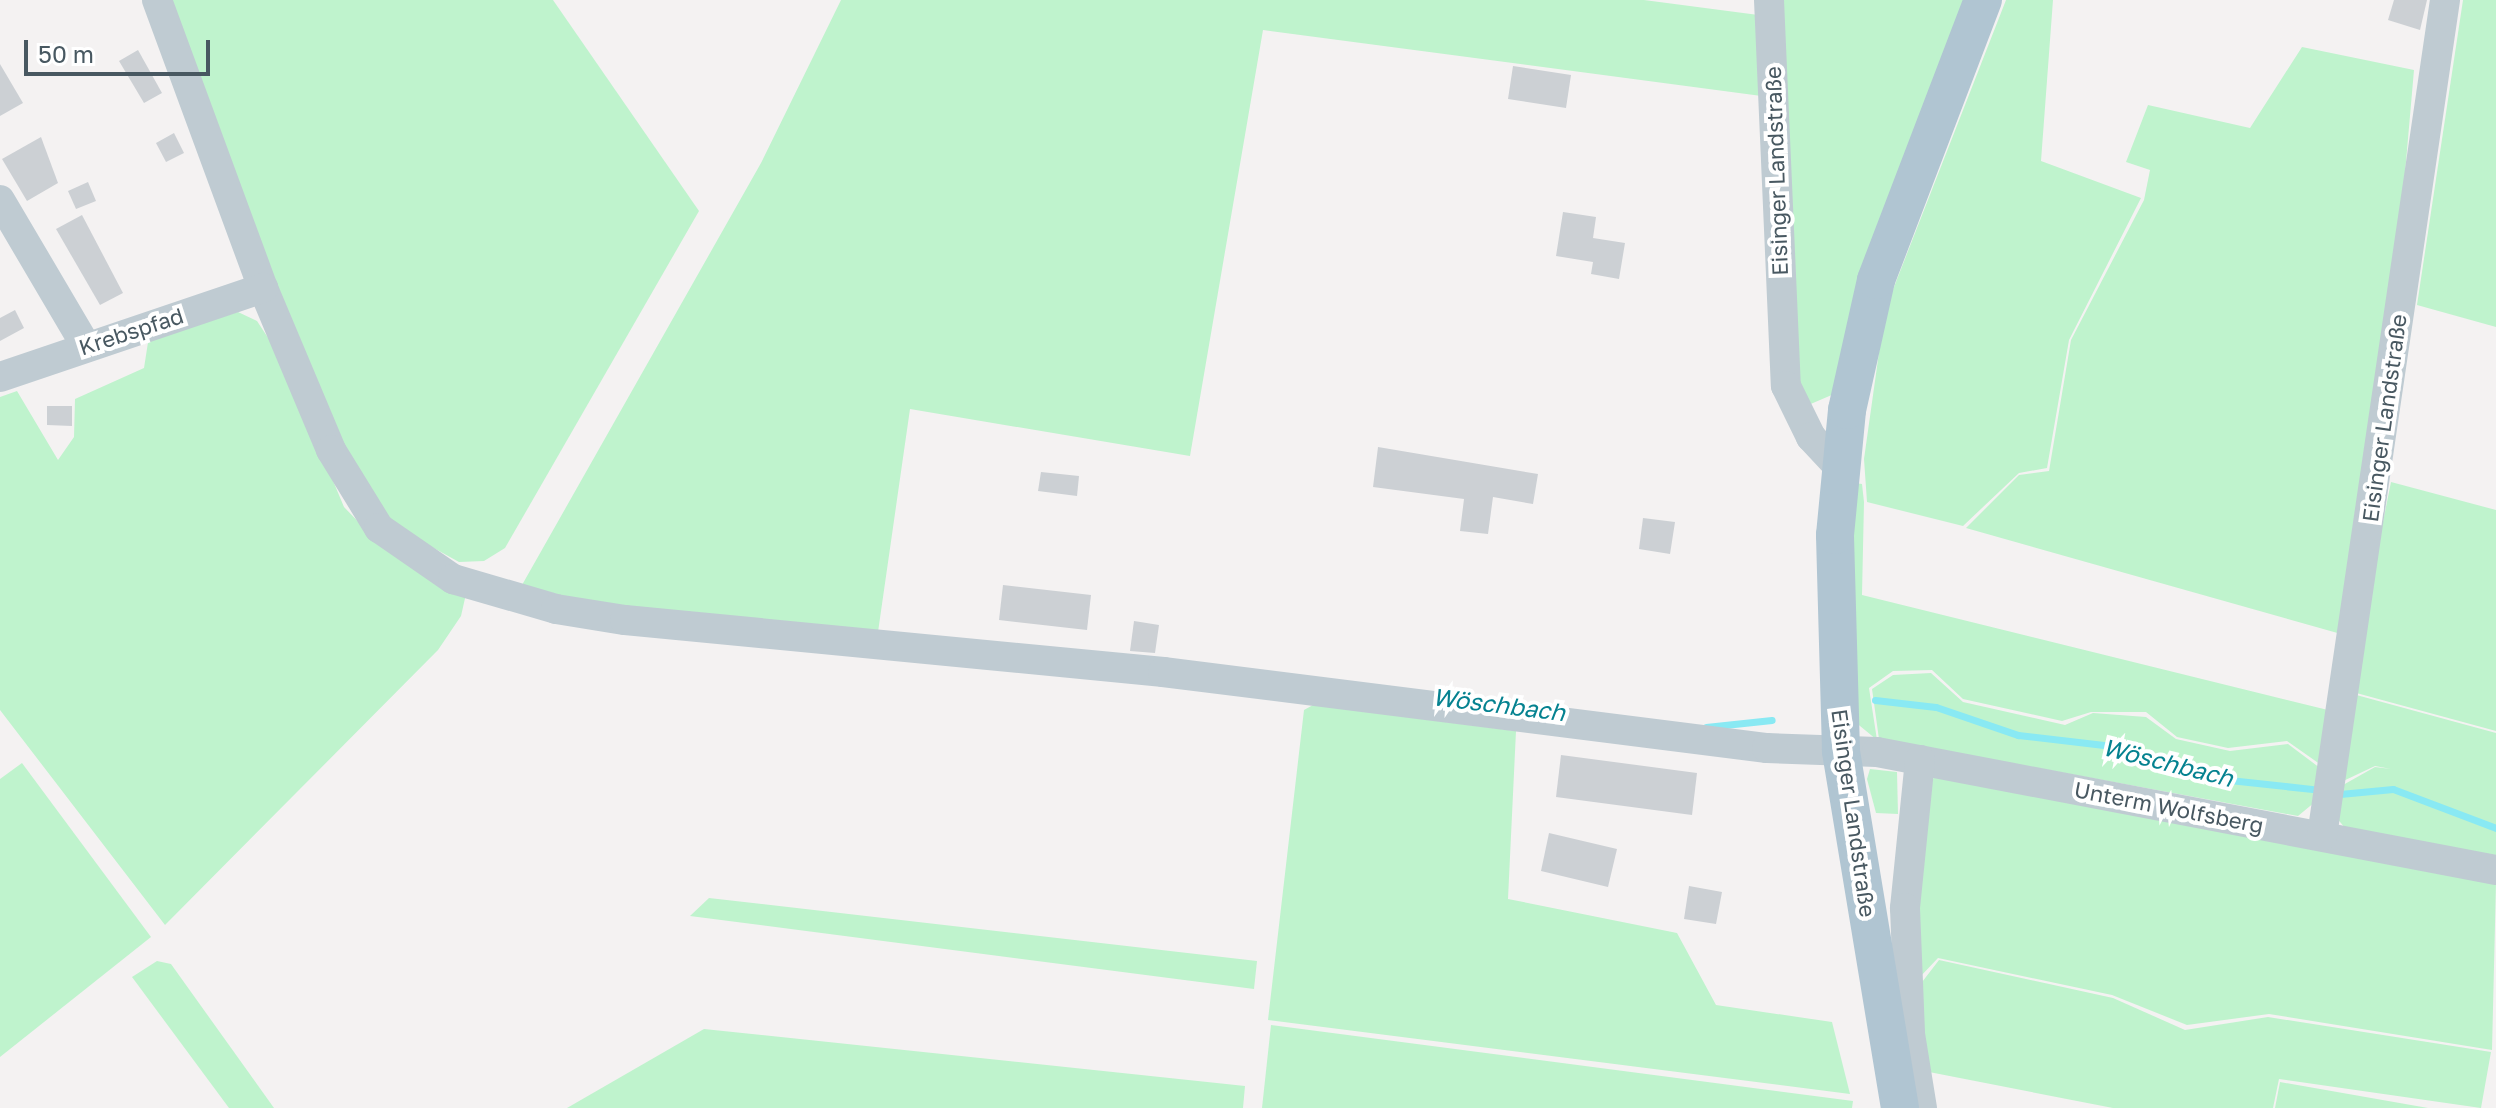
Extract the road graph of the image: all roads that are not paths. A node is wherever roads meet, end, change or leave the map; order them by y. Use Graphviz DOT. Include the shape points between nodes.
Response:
graph roads {
  1 [pos="157,0"];
  2 [pos="1769,0"];
  3 [pos="1983,0"];
  4 [pos="2445,0"];
  5 [pos="0,200"];
  6 [pos="263,288"];
  7 [pos="86,346"];
  8 [pos="0,377"];
  9 [pos="1840,468"];
  10 [pos="1841,751"];
  11 [pos="1920,760"];
  12 [pos="2322,836"];
  13 [pos="2496,870"];
  14 [pos="1900,1108"];
  15 [pos="1922,1108"];
  1 -- 6 [label="street"];
  2 -- 9 [label="street, Eisinger Landstraße" via="1786,386 1811,437"];
  3 -- 9 [label="main road, Eisinger Landstraße" via="1876,280"];
  4 -- 12 [label="street, Eisinger Landstraße"];
  5 -- 7 [label="street"];
  6 -- 7 [label="street, Krebspfad"];
  6 -- 10 [label="street, Unterm Wolfsberg" via="331,450 379,528 424,564 492,592 625,620 1163,672 1767,748"];
  7 -- 8 [label="street, Krebspfad"];
  9 -- 10 [label="main road, Eisinger Landstraße" via="1834,623"];
  10 -- 11 [label="street, Unterm Wolfsberg"];
  10 -- 14 [label="main road, Eisinger Landstraße"];
  11 -- 12 [label="street, Unterm Wolfsberg"];
  11 -- 15 [label="street, Eisinger Landstraße" via="1905,908 1910,1034"];
  12 -- 13 [label="street, Unterm Wolfsberg"];
}
